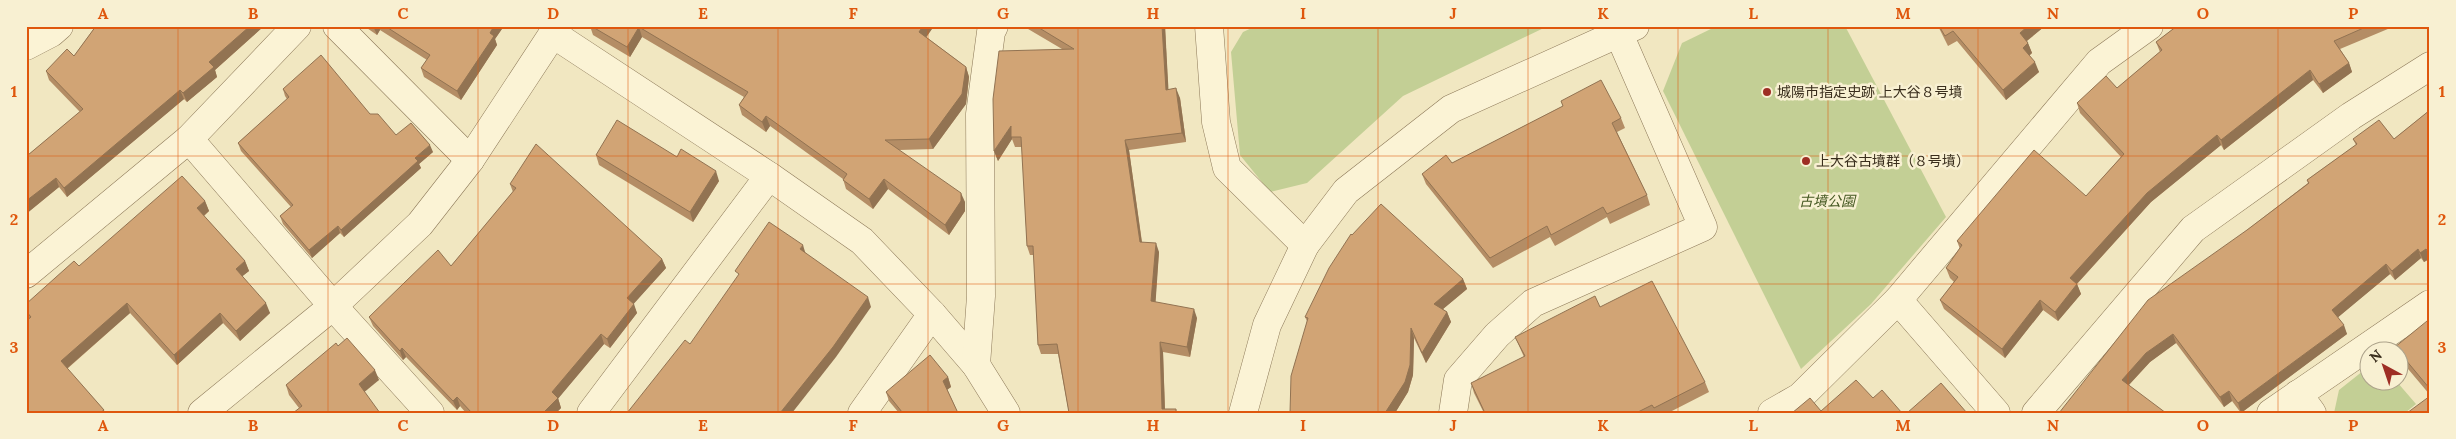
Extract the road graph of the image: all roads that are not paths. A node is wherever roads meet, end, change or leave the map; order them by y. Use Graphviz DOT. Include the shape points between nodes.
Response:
graph roads {
  1 [pos="59,26"];
  2 [pos="297,26"];
  3 [pos="337,26"];
  4 [pos="1209,26"];
  5 [pos="2149,26"];
  6 [pos="989,28"];
  7 [pos="556,30"];
  8 [pos="1627,30"];
  9 [pos="26,46"];
  10 [pos="2430,66"];
  11 [pos="189,139"];
  12 [pos="470,160"];
  13 [pos="769,176"];
  14 [pos="1305,245"];
  15 [pos="26,274"];
  16 [pos="1898,300"];
  17 [pos="2430,304"];
  18 [pos="333,306"];
  19 [pos="932,314"];
  20 [pos="976,365"];
  21 [pos="2305,404"];
  22 [pos="202,413"];
  23 [pos="430,413"];
  24 [pos="591,413"];
  25 [pos="862,413"];
  26 [pos="1006,413"];
  27 [pos="1243,413"];
  28 [pos="1453,413"];
  29 [pos="1772,413"];
  30 [pos="1996,413"];
  31 [pos="2036,413"];
  32 [pos="2271,413"];
  1 -- 9 [label="street"];
  2 -- 11 [label="street"];
  3 -- 12 [label="street"];
  4 -- 14 [label="street" via="1216,122 1228,168"];
  5 -- 16 [label="street" via="2099,62"];
  6 -- 20 [label="street" via="980,114 981,296"];
  7 -- 12 [label="street"];
  7 -- 13 [label="street"];
  8 -- 14 [label="street" via="1451,109 1346,191"];
  8 -- 28 [label="street" via="1703,227 1532,303 1497,335 1458,380"];
  10 -- 31 [label="street" via="2351,116 2193,229"];
  11 -- 15 [label="street"];
  11 -- 18 [label="street"];
  12 -- 18 [label="street" via="420,224"];
  13 -- 19 [label="street" via="862,241"];
  13 -- 24 [label="street"];
  14 -- 27 [label="street" via="1267,325"];
  16 -- 29 [label="street" via="1800,397"];
  16 -- 30 [label="street"];
  17 -- 21 [label="street"];
  18 -- 22 [label="street"];
  18 -- 23 [label="street"];
  19 -- 20 [label="street"];
  19 -- 25 [label="street"];
  20 -- 26 [label="street"];
  21 -- 32 [label="street"];
}
